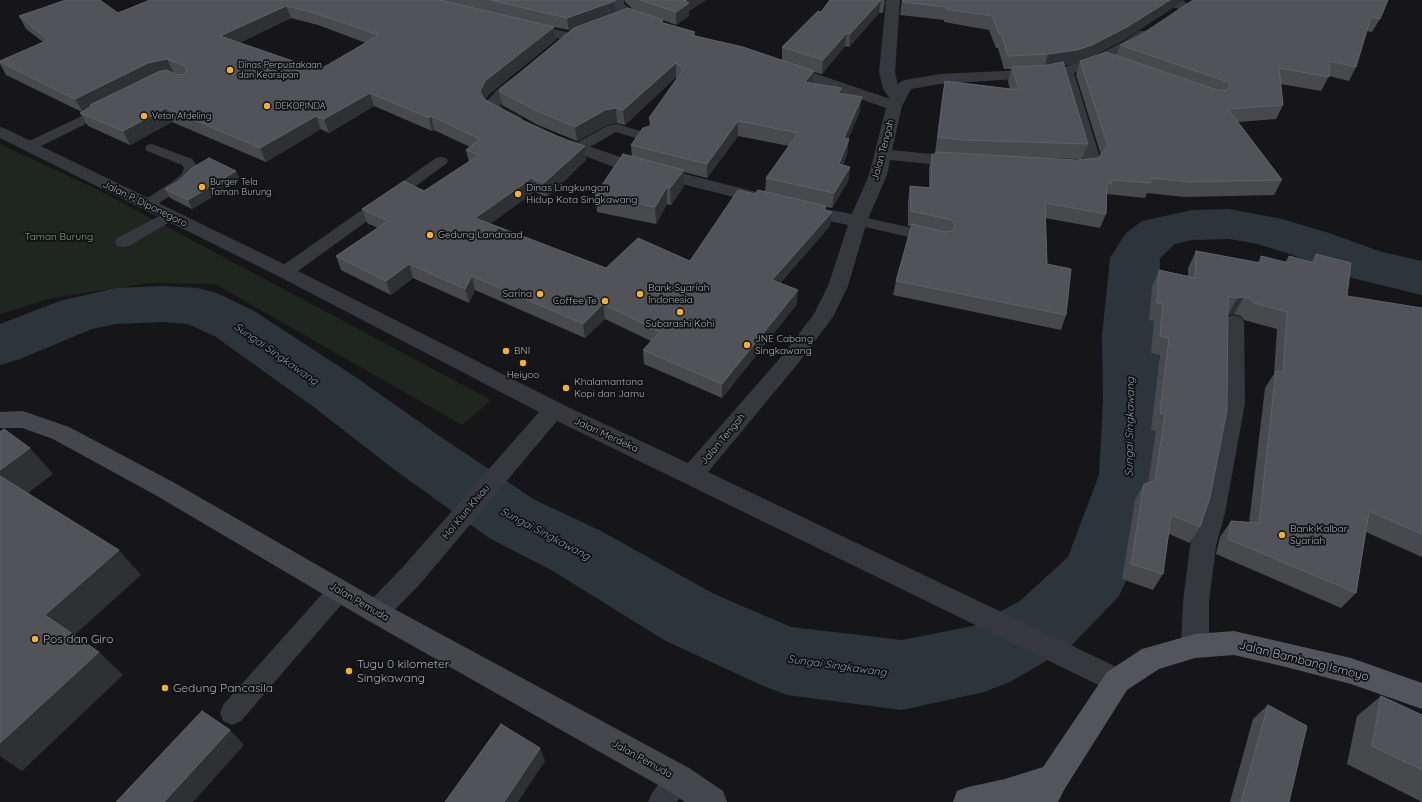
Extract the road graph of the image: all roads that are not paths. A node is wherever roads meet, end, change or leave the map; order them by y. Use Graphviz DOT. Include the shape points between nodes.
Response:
graph roads {
  1 [pos="617,0"];
  2 [pos="893,0"];
  3 [pos="1163,0"];
  4 [pos="1192,3"];
  5 [pos="516,24"];
  6 [pos="570,37"];
  7 [pos="554,51"];
  8 [pos="772,63"];
  9 [pos="533,69"];
  10 [pos="1066,71"];
  11 [pos="896,101"];
  12 [pos="119,102"];
  13 [pos="0,132"];
  14 [pos="645,137"];
  15 [pos="30,146"];
  16 [pos="152,148"];
  17 [pos="576,148"];
  18 [pos="883,154"];
  19 [pos="441,161"];
  20 [pos="980,163"];
  21 [pos="1056,168"];
  22 [pos="145,203"];
  23 [pos="169,216"];
  24 [pos="858,221"];
  25 [pos="942,240"];
  26 [pos="123,242"];
  27 [pos="288,273"];
  28 [pos="1234,322"];
  29 [pos="554,410"];
  30 [pos="0,420"];
  31 [pos="692,475"];
  32 [pos="339,591"];
  33 [pos="376,612"];
  34 [pos="1195,646"];
  35 [pos="1117,680"];
  36 [pos="1422,696"];
  37 [pos="232,713"];
  38 [pos="678,779"];
  39 [pos="1048,790"];
  40 [pos="661,802"];
  41 [pos="712,802"];
  42 [pos="968,802"];
  1 -- 6 [label="street" via="619,7 636,17"];
  2 -- 11 [label="street" via="887,72"];
  3 -- 4 [label="street"];
  4 -- 10 [label="street" via="1106,62"];
  5 -- 6 [label="street"];
  6 -- 7 [label="street"];
  8 -- 11 [label="street"];
  9 -- 17 [label="street" via="504,91 492,104 493,108 538,132"];
  10 -- 11 [label="street" via="925,80 905,85"];
  10 -- 21 [label="street" via="1093,161 1086,167"];
  11 -- 18 [label="street, Jalan Tengah"];
  12 -- 15 [label="lane"];
  13 -- 15 [label="street, Jalan P. Diponegoro"];
  14 -- 17 [label="lane" via="617,128"];
  15 -- 22 [label="street, Jalan P. Diponegoro"];
  16 -- 22 [label="lane" via="187,162 192,168 188,176 177,185"];
  17 -- 24 [label="street" via="620,163"];
  18 -- 20 [label="street"];
  18 -- 24 [label="street, Jalan Tengah" via="878,175"];
  19 -- 27 [label="lane"];
  22 -- 23 [label="street, Jalan P. Diponegoro"];
  23 -- 26 [label="lane"];
  23 -- 27 [label="street, Jalan P. Diponegoro"];
  24 -- 25 [label="lane"];
  24 -- 31 [label="street, Jalan Tengah" via="838,286 823,317"];
  27 -- 29 [label="street, Jalan Merdeka"];
  28 -- 34 [label="street" via="1234,403 1213,513 1203,546 1196,602"];
  29 -- 31 [label="street, Jalan Merdeka"];
  29 -- 33 [label="street, Hoi Kiun Khiau" via="411,576"];
  30 -- 32 [label="main road, Jalan Pemuda" via="23,419 61,433 165,489"];
  31 -- 35 [label="street, Jalan Merdeka"];
  32 -- 33 [label="main road, Jalan Pemuda"];
  32 -- 37 [label="lane"];
  33 -- 38 [label="main road, Jalan Pemuda"];
  34 -- 35 [label="main road, Jalan Bambang Ismoyo" via="1152,658"];
  34 -- 36 [label="main road, Jalan Bambang Ismoyo" via="1234,643 1286,654 1351,671"];
  35 -- 39 [label="main road, Jalan Bambang Ismoyo"];
  38 -- 40 [label="lane"];
  38 -- 41 [label="main road, Jalan Pemuda"];
  39 -- 42 [label="main road" via="1005,794"];
}
